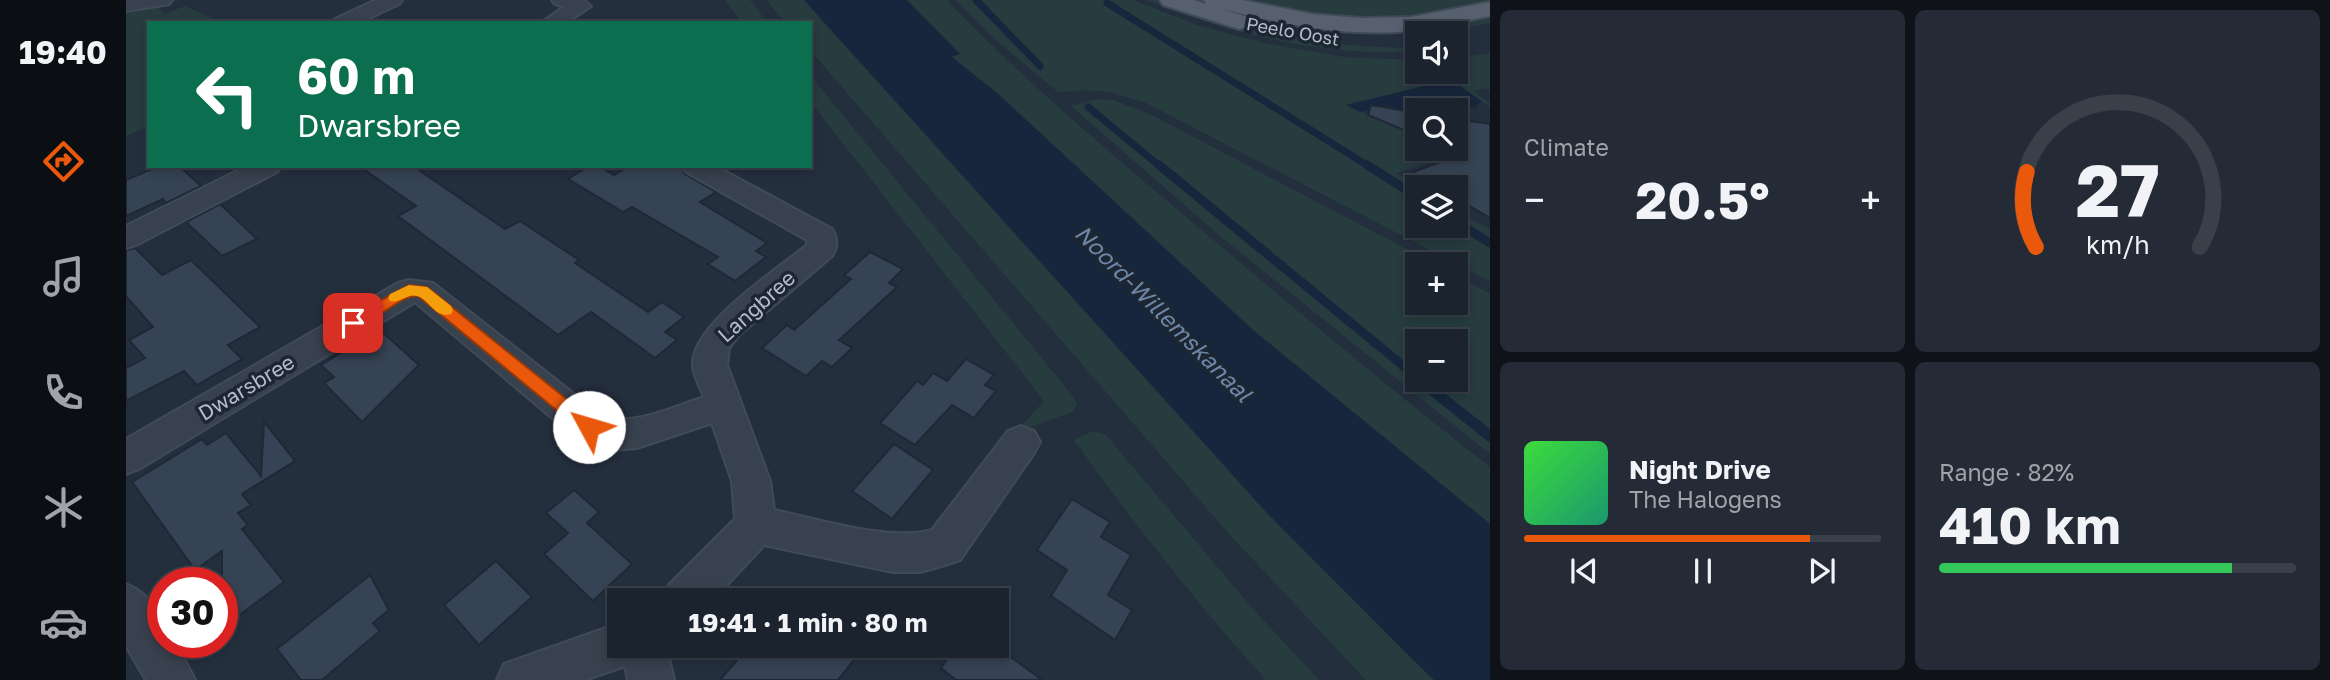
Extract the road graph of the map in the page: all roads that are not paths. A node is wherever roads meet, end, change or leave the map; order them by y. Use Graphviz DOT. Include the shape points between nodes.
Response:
graph roads {
  1 [pos="162,0"];
  2 [pos="392,0"];
  3 [pos="562,0"];
  4 [pos="1171,0"];
  5 [pos="1215,0"];
  6 [pos="126,5"];
  7 [pos="1490,9"];
  8 [pos="346,21"];
  9 [pos="555,21"];
  10 [pos="1490,31"];
  11 [pos="1468,36"];
  12 [pos="1405,41"];
  13 [pos="264,168"];
  14 [pos="699,168"];
  15 [pos="126,238"];
  16 [pos="725,405"];
  17 [pos="1021,442"];
  18 [pos="126,458"];
  19 [pos="756,525"];
  20 [pos="696,588"];
  21 [pos="126,605"];
  22 [pos="607,650"];
  23 [pos="646,658"];
  24 [pos="172,680"];
  25 [pos="520,680"];
  26 [pos="651,680"];
  1 -- 6 [label="street"];
  2 -- 8 [label="street"];
  3 -- 9 [label="street" via="581,6"];
  4 -- 12 [label="main road, Peelo Oost" via="1250,25 1308,36"];
  5 -- 7 [label="main road, Peelo Oost" via="1290,18 1368,25 1429,22"];
  10 -- 11 [label="main road"];
  13 -- 15 [label="street"];
  14 -- 16 [label="street, Langbree" via="822,236 822,249 726,328 713,345 710,365"];
  16 -- 18 [label="street, Dwarsbree" via="637,433 612,435 589,427 422,291 409,291"];
  16 -- 19 [label="street, Langbree" via="751,481"];
  17 -- 19 [label="street" via="945,546 920,553 894,553"];
  19 -- 20 [label="street"];
  21 -- 24 [label="street"];
  22 -- 25 [label="street"];
  23 -- 26 [label="street"];
}
